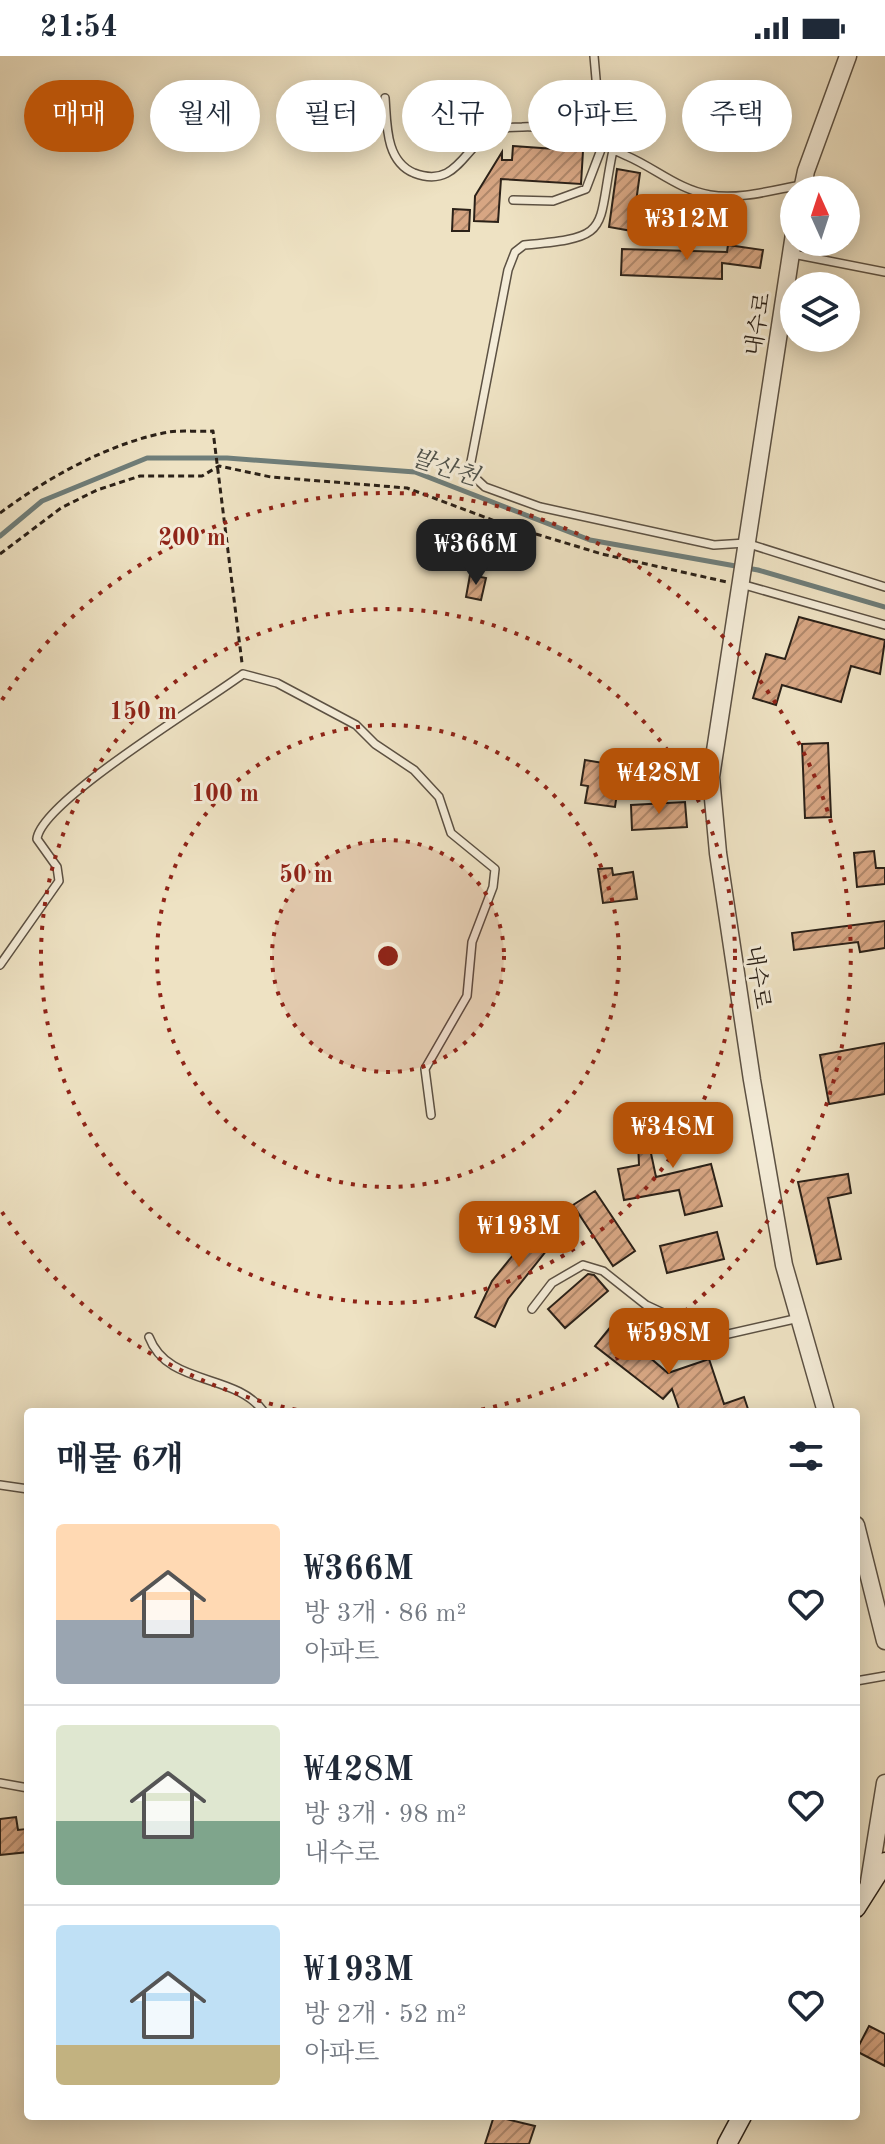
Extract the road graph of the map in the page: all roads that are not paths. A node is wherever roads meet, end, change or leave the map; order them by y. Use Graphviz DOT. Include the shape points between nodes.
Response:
graph roads {
  1 [pos="594,56"];
  2 [pos="848,56"];
  3 [pos="596,80"];
  4 [pos="386,111"];
  5 [pos="528,129"];
  6 [pos="600,152"];
  7 [pos="613,152"];
  8 [pos="617,152"];
  9 [pos="807,176"];
  10 [pos="780,190"];
  11 [pos="513,200"];
  12 [pos="791,256"];
  13 [pos="806,256"];
  14 [pos="885,272"];
  15 [pos="745,546"];
  16 [pos="740,581"];
  17 [pos="885,587"];
  18 [pos="885,625"];
  19 [pos="0,965"];
  20 [pos="431,1115"];
  21 [pos="532,1309"];
  22 [pos="799,1318"];
  23 [pos="149,1337"];
  24 [pos="715,1337"];
  25 [pos="658,1350"];
  26 [pos="259,1408"];
  27 [pos="825,1408"];
  28 [pos="0,1485"];
  29 [pos="24,1488"];
  30 [pos="860,1541"];
  31 [pos="885,1641"];
  32 [pos="885,1676"];
  33 [pos="860,1680"];
  34 [pos="0,1783"];
  35 [pos="885,1783"];
  36 [pos="24,1787"];
  37 [pos="885,1862"];
  38 [pos="867,1890"];
  39 [pos="860,1901"];
  40 [pos="740,2120"];
  41 [pos="727,2144"];
  1 -- 3 [label="lane"];
  2 -- 9 [label="street"];
  4 -- 5 [label="lane" via="396,158 411,172 427,177 450,173 489,131"];
  6 -- 11 [label="lane" via="586,189 553,201"];
  7 -- 15 [label="lane" via="600,221 593,231 569,242 524,245 515,252 469,472 485,487 540,507 714,545"];
  8 -- 10 [label="lane" via="710,195"];
  12 -- 15 [label="street, 내수로"];
  13 -- 14 [label="lane"];
  15 -- 16 [label="street, 내수로"];
  15 -- 17 [label="lane"];
  16 -- 18 [label="lane"];
  16 -- 22 [label="street, 내수로" via="711,777 752,1080 784,1265"];
  19 -- 20 [label="lane" via="59,881 57,867 37,839 43,822 117,761 243,674 277,683 356,725 414,770 439,797 451,833 495,869 472,942 467,996 425,1069"];
  21 -- 24 [label="lane" via="552,1283 583,1265 603,1271 646,1305"];
  22 -- 24 [label="lane"];
  22 -- 27 [label="street, 내수로"];
  23 -- 26 [label="lane" via="155,1353 173,1367 242,1393"];
  24 -- 25 [label="lane"];
  28 -- 29 [label="lane"];
  30 -- 31 [label="street"];
  32 -- 33 [label="lane"];
  34 -- 36 [label="lane"];
  35 -- 38 [label="street"];
  37 -- 38 [label="main road"];
  38 -- 39 [label="main road"];
  40 -- 41 [label="main road"];
}
